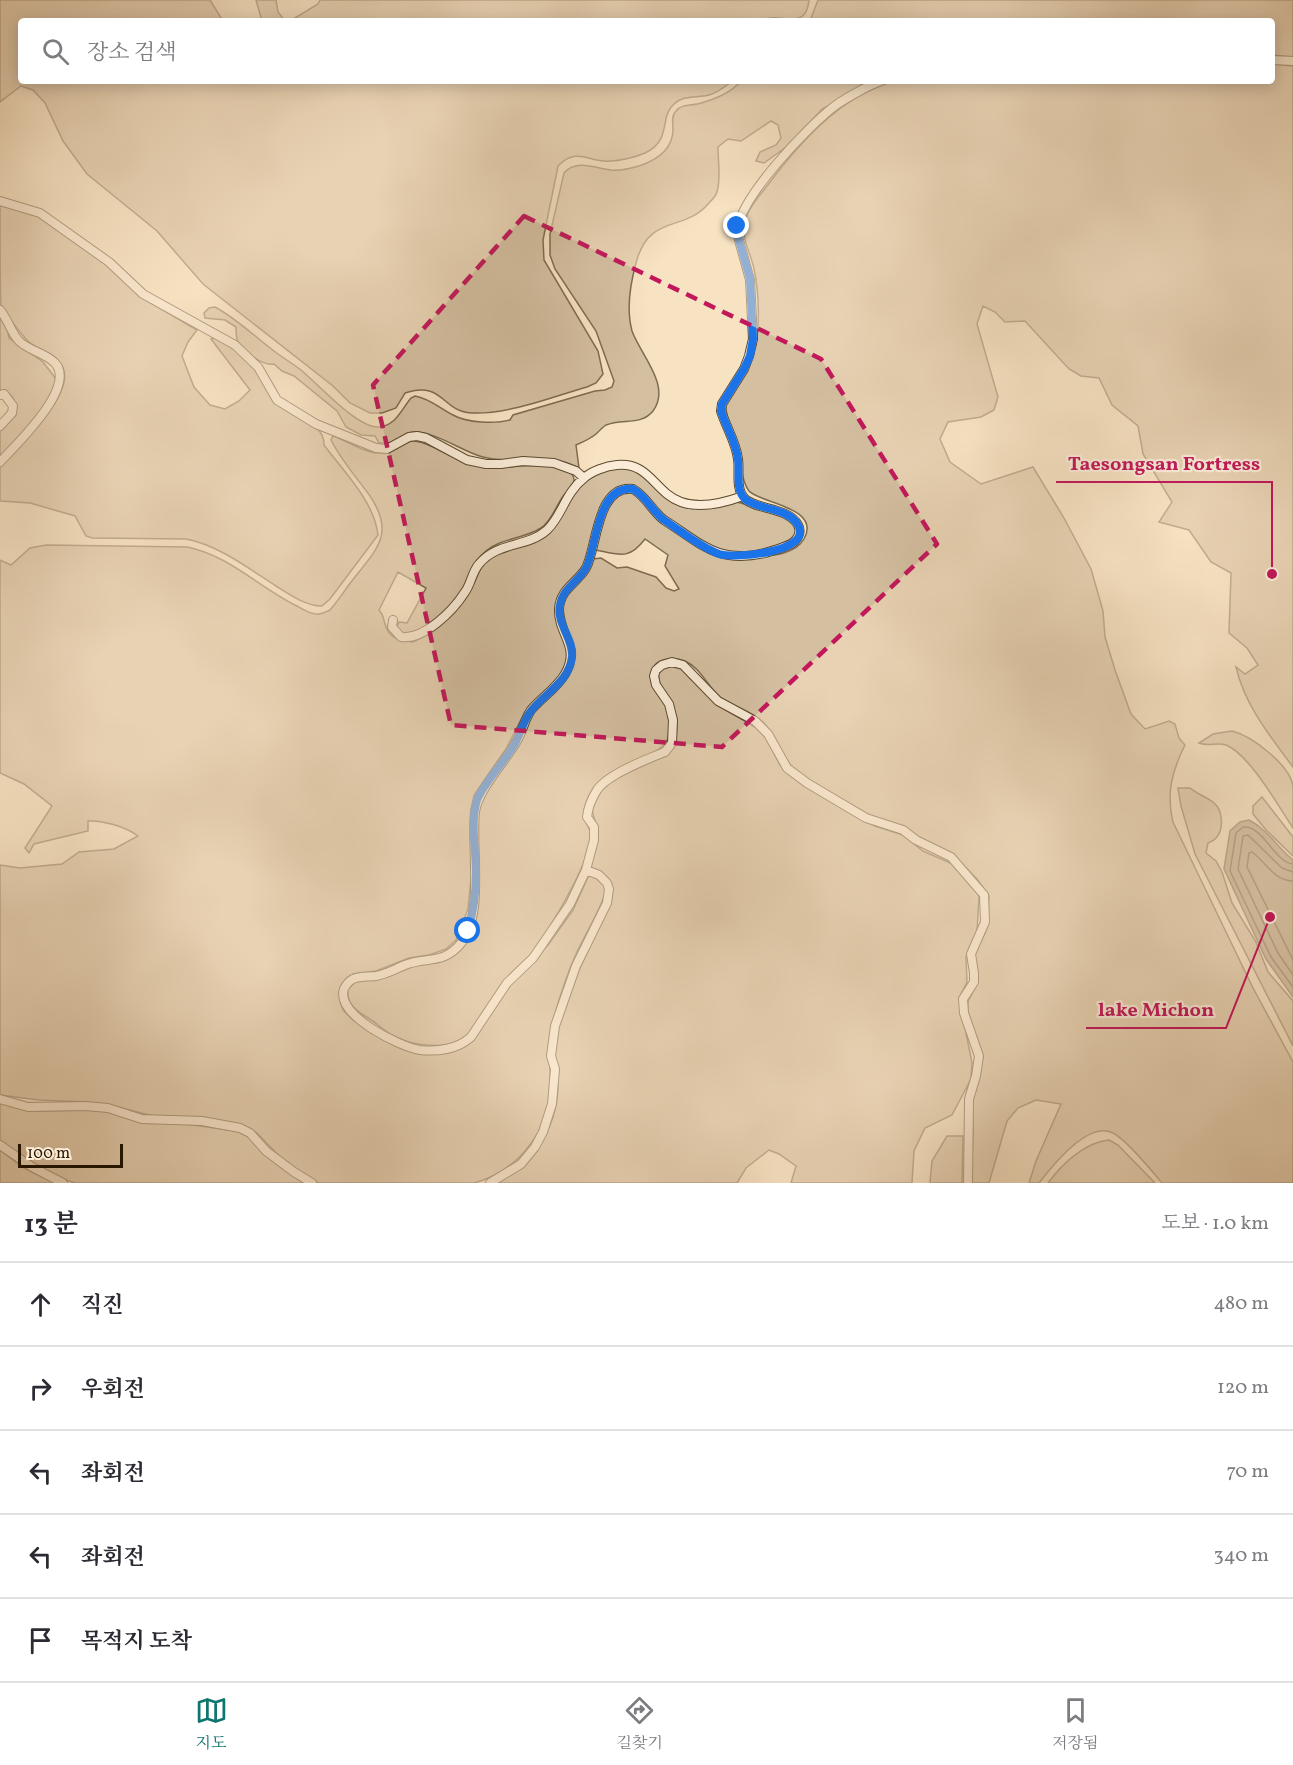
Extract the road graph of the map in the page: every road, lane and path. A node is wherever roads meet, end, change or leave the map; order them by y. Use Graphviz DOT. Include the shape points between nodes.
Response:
graph roads {
  1 [pos="1275,60"];
  2 [pos="1293,62"];
  3 [pos="869,84"];
  4 [pos="0,201"];
  5 [pos="0,310"];
  6 [pos="0,395"];
  7 [pos="0,426"];
  8 [pos="0,462"];
  9 [pos="584,478"];
  10 [pos="743,496"];
  11 [pos="393,620"];
  12 [pos="586,870"];
  13 [pos="0,1099"];
  14 [pos="0,1145"];
  15 [pos="63,1183"];
  16 [pos="312,1183"];
  17 [pos="490,1183"];
  18 [pos="968,1183"];
  1 -- 2 [label="street"];
  3 -- 10 [label="street" via="837,104 794,144 752,199 737,226 750,279 753,339 750,356 721,411 738,459 738,483"];
  4 -- 9 [label="street" via="40,213 109,262 143,294 235,345 258,367 277,400 316,424 376,448 387,449 417,436 467,460 486,464 554,463"];
  5 -- 8 [label="street" via="20,341 54,362 61,376 50,405"];
  6 -- 7 [label="street" via="8,396 14,406"];
  9 -- 10 [label="street" via="612,465 628,464 638,467 683,503 721,504"];
  9 -- 11 [label="street" via="569,493 546,531 489,554 477,566 465,593 442,619 414,638 401,637 392,627"];
  10 -- 12 [label="street" via="794,520 800,533 794,542 756,555 731,557 706,548 664,520 633,489 622,490 608,504 596,528 585,569 564,592 560,604 561,621 572,650 570,665 560,682 529,713 512,748 477,800 476,875 471,921 464,940 436,960 412,963 388,974 352,979 345,988 346,1004 370,1027 419,1050 448,1049 464,1043 507,983 546,940"];
  12 -- 17 [label="street" via="600,875 607,883 607,903 576,966 555,1026 552,1104 536,1147 521,1164"];
  12 -- 18 [label="street" via="595,835 587,817 597,789 664,752 672,743 669,704 654,676 662,664 672,662 683,665 718,701 754,721 768,734 788,768 807,783 866,818 903,830 951,857 984,895 985,922 970,954 974,982 963,999 979,1056 969,1099"];
  13 -- 16 [label="street" via="28,1107 108,1108 142,1119 202,1121 240,1128"];
  14 -- 15 [label="street"];
}
